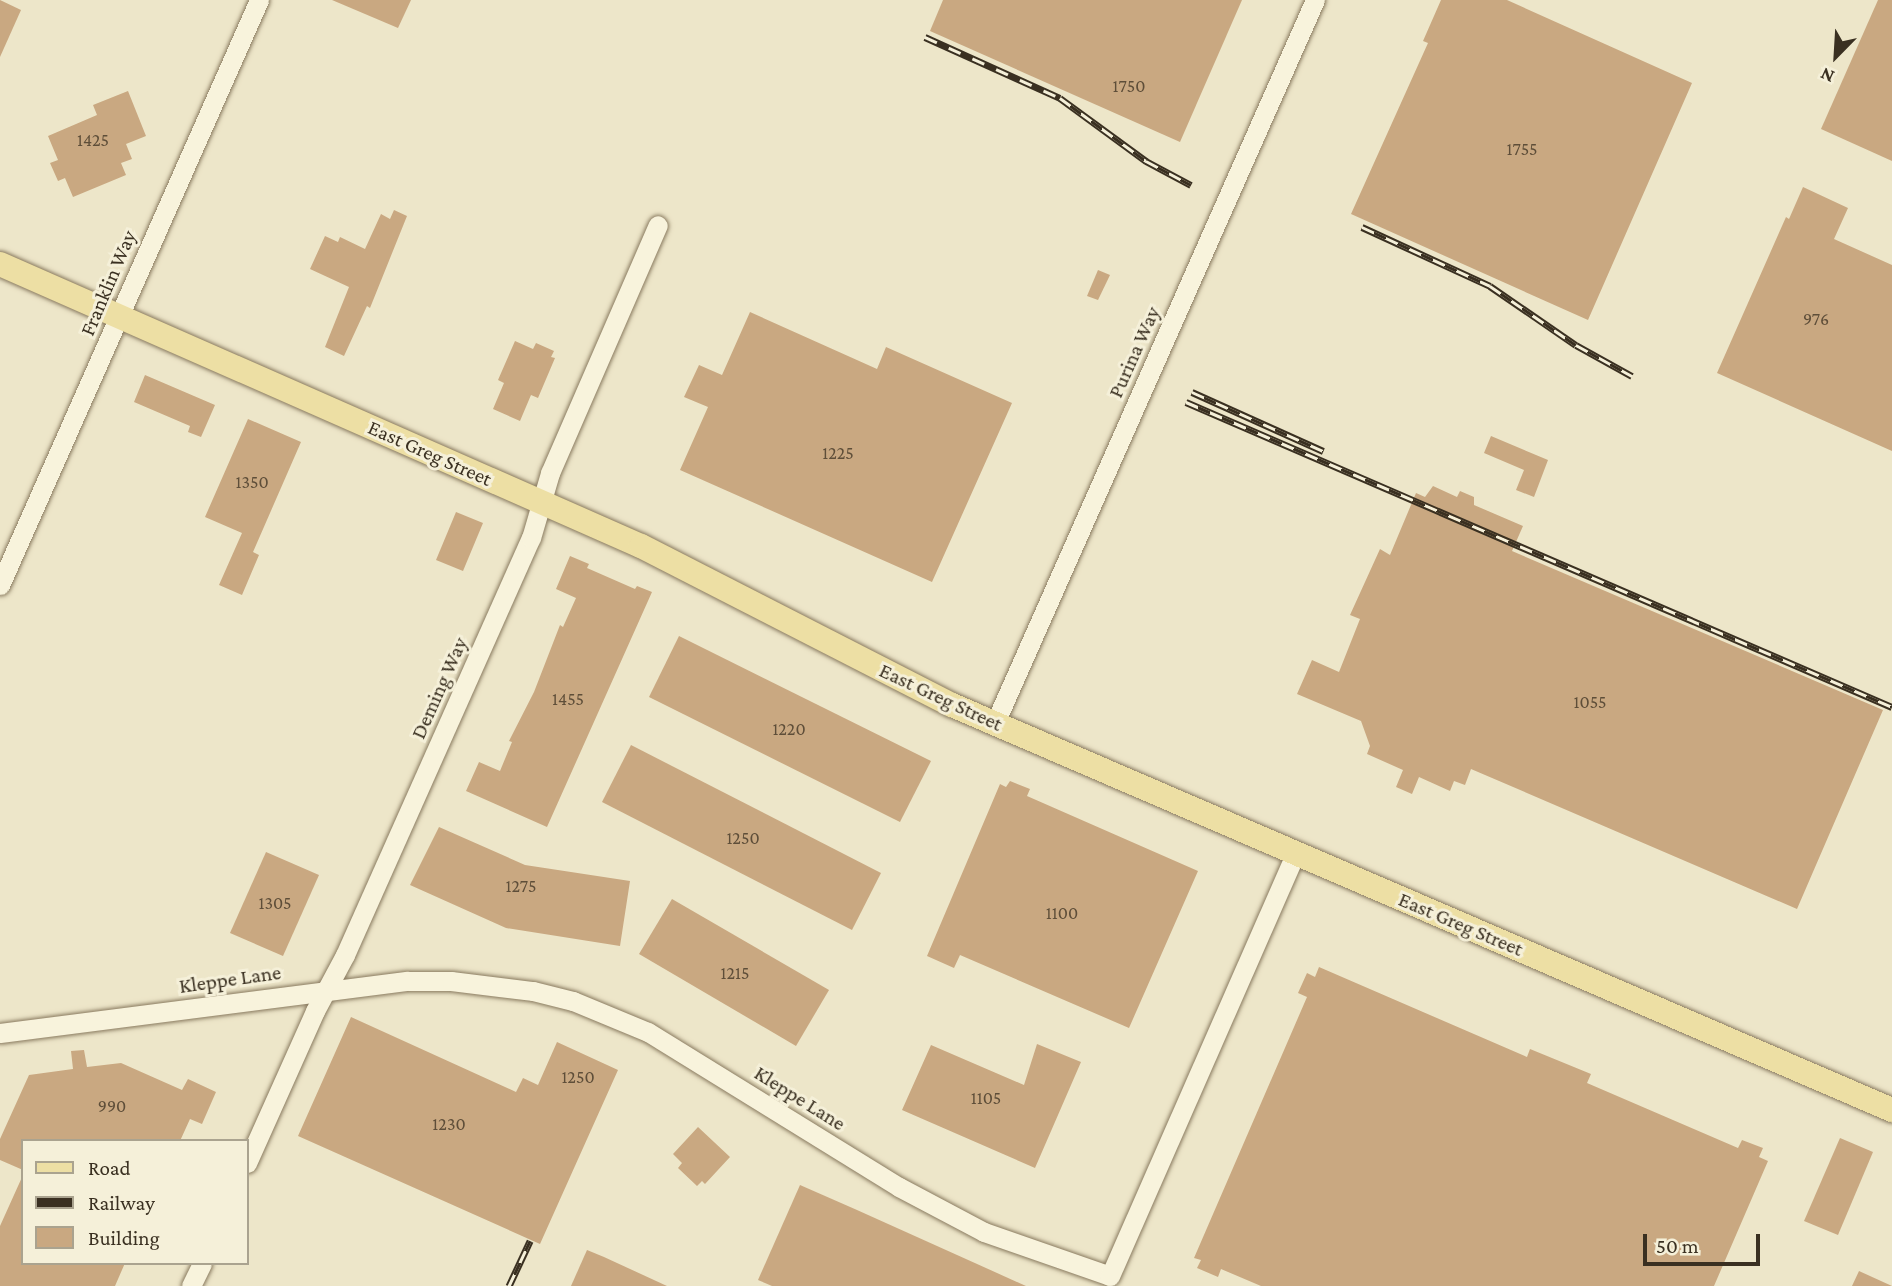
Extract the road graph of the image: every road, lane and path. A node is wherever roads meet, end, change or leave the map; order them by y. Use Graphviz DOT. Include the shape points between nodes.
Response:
graph roads {
  1 [pos="259,0"];
  2 [pos="1315,0"];
  3 [pos="658,225"];
  4 [pos="0,264"];
  5 [pos="120,318"];
  6 [pos="542,502"];
  7 [pos="0,585"];
  8 [pos="995,723"];
  9 [pos="1296,854"];
  10 [pos="327,989"];
  11 [pos="0,1033"];
  12 [pos="1892,1110"];
  13 [pos="248,1161"];
  14 [pos="201,1265"];
  15 [pos="191,1286"];
  1 -- 5 [label="street, Franklin Way" via="131,284"];
  2 -- 8 [label="street, Purina Way"];
  3 -- 6 [label="street, Deming Way" via="550,472"];
  4 -- 5 [label="main road, East Greg Street"];
  5 -- 6 [label="main road, East Greg Street"];
  5 -- 7 [label="street, Franklin Way"];
  6 -- 8 [label="main road, East Greg Street" via="673,561"];
  6 -- 10 [label="street, Deming Way" via="531,538"];
  8 -- 9 [label="main road, East Greg Street"];
  9 -- 10 [label="street, Kleppe Lane" via="1110,1276 1026,1249 943,1212 686,1053 604,1012 533,991 451,981"];
  9 -- 12 [label="main road, East Greg Street"];
  10 -- 11 [label="street, Kleppe Lane"];
  10 -- 13 [label="street, Deming Way"];
  14 -- 15 [label="street"];
}
